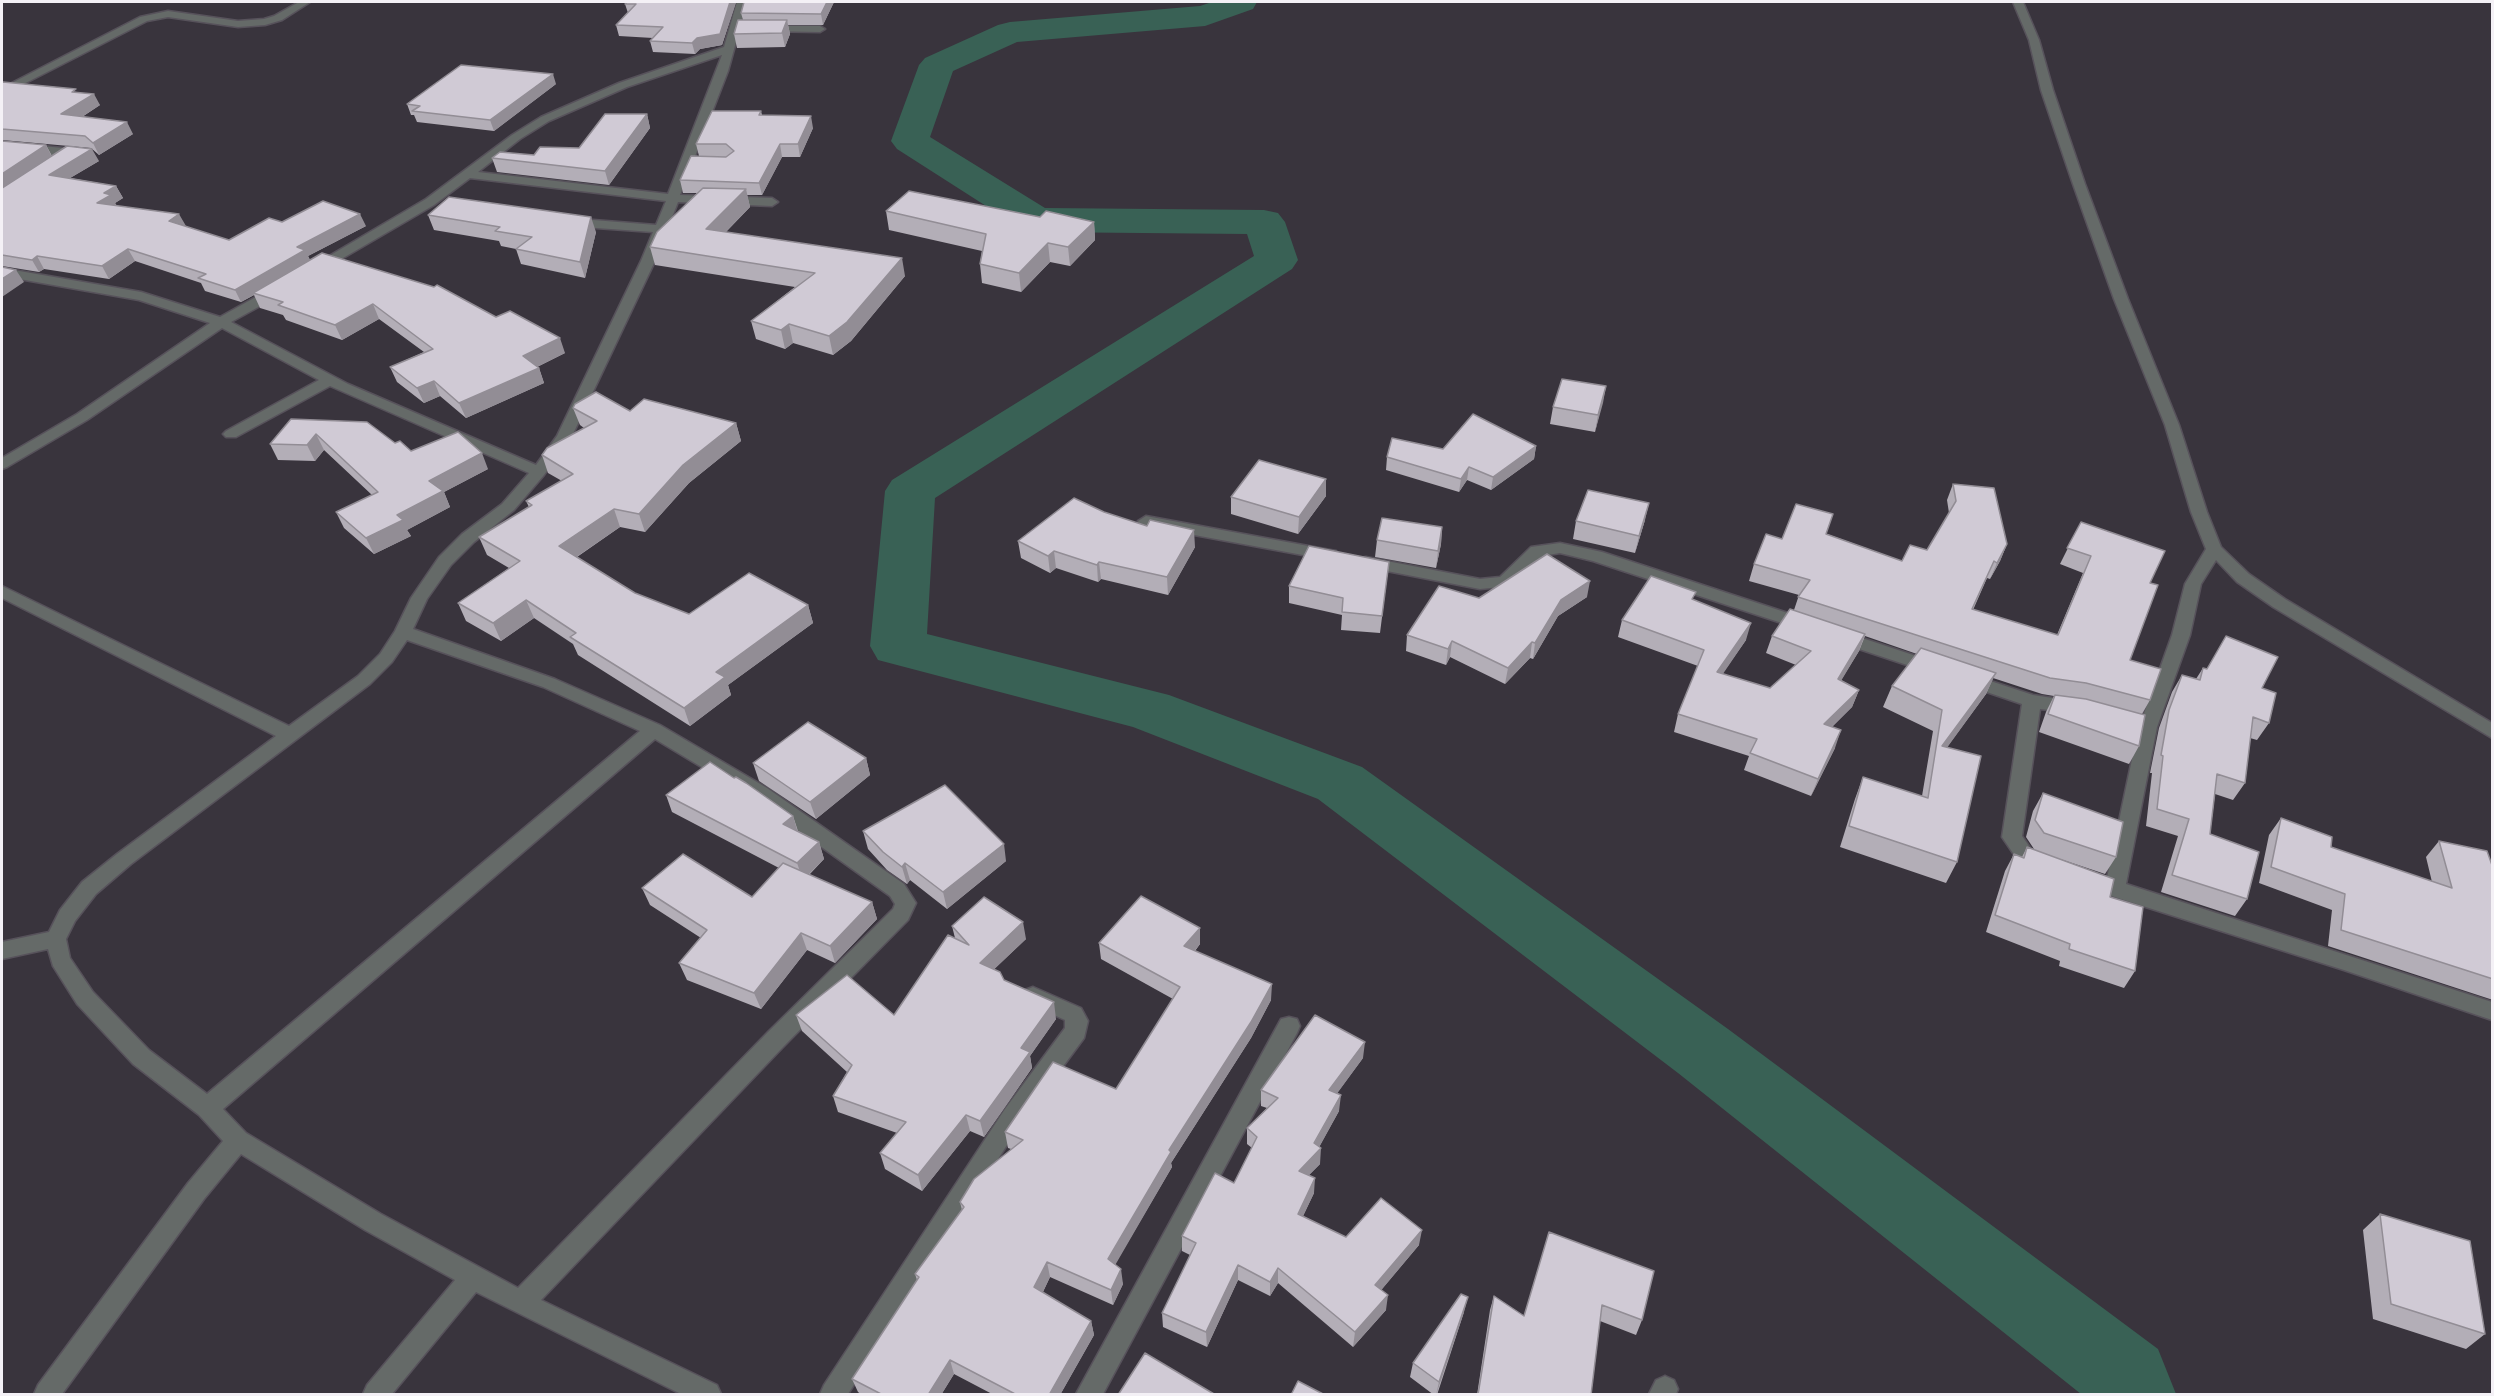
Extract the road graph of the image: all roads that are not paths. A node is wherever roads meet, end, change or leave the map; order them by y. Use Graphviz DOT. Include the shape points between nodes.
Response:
graph roads {
  1 [pos="305,2"];
  2 [pos="742,2"];
  3 [pos="2018,2"];
  4 [pos="745,29"];
  5 [pos="820,29"];
  6 [pos="729,49"];
  7 [pos="2,92"];
  8 [pos="2,146"];
  9 [pos="70,153"];
  10 [pos="91,154"];
  11 [pos="51,166"];
  12 [pos="466,174"];
  13 [pos="672,198"];
  14 [pos="430,202"];
  15 [pos="772,202"];
  16 [pos="453,206"];
  17 [pos="555,220"];
  18 [pos="660,230"];
  19 [pos="2,272"];
  20 [pos="221,322"];
  21 [pos="329,380"];
  22 [pos="231,434"];
  23 [pos="2,464"];
  24 [pos="539,472"];
  25 [pos="1146,521"];
  26 [pos="2214,549"];
  27 [pos="2,591"];
  28 [pos="403,632"];
  29 [pos="2032,701"];
  30 [pos="2148,727"];
  31 [pos="654,730"];
  32 [pos="2493,731"];
  33 [pos="291,735"];
  34 [pos="2115,888"];
  35 [pos="56,939"];
  36 [pos="2,950"];
  37 [pos="1016,989"];
  38 [pos="2493,1011"];
  39 [pos="1289,1026"];
  40 [pos="207,1108"];
  41 [pos="238,1140"];
  42 [pos="473,1277"];
  43 [pos="521,1303"];
  44 [pos="47,1395"];
  45 [pos="376,1395"];
  46 [pos="708,1395"];
  47 [pos="833,1395"];
  48 [pos="1089,1395"];
  1 -- 7 [label="street" via="265,22 238,24 168,14 144,19"];
  2 -- 4 [label="street"];
  3 -- 26 [label="street" via="2034,40 2083,195 2172,425"];
  4 -- 5 [label="street"];
  4 -- 6 [label="street"];
  6 -- 12 [label="street" via="623,85 545,119"];
  6 -- 13 [label="street" via="692,162"];
  8 -- 9 [label="street"];
  9 -- 10 [label="street"];
  9 -- 11 [label="street"];
  12 -- 13 [label="street"];
  12 -- 14 [label="street"];
  13 -- 15 [label="street"];
  13 -- 18 [label="street"];
  14 -- 16 [label="street"];
  14 -- 20 [label="street"];
  17 -- 18 [label="street"];
  18 -- 24 [label="street" via="564,436"];
  19 -- 20 [label="street" via="141,297"];
  20 -- 21 [label="street"];
  20 -- 23 [label="street" via="82,417"];
  21 -- 22 [label="street"];
  21 -- 24 [label="street"];
  24 -- 28 [label="street" via="508,507 446,561 419,598"];
  25 -- 29 [label="street" via="1480,584 1505,582 1537,551 1560,548 1710,592"];
  26 -- 30 [label="street" via="2193,584 2181,635"];
  26 -- 32 [label="street" via="2242,578 2279,603"];
  27 -- 33 [label="street"];
  28 -- 31 [label="street" via="549,683"];
  28 -- 33 [label="street" via="364,681"];
  29 -- 30 [label="street"];
  29 -- 34 [label="street" via="2012,837 2026,857"];
  30 -- 34 [label="street"];
  31 -- 40 [label="street"];
  31 -- 43 [label="street" via="760,793 897,890 906,903"];
  33 -- 35 [label="street" via="89,888 67,916"];
  34 -- 38 [label="street"];
  35 -- 36 [label="street"];
  35 -- 40 [label="street" via="60,960 85,998 141,1057"];
  37 -- 47 [label="street" via="1073,1014 1076,1031 1013,1116"];
  39 -- 48 [label="street"];
  40 -- 41 [label="street"];
  41 -- 42 [label="street"];
  41 -- 44 [label="street" via="196,1191"];
  42 -- 43 [label="street"];
  42 -- 45 [label="street"];
  43 -- 46 [label="street"];
}
